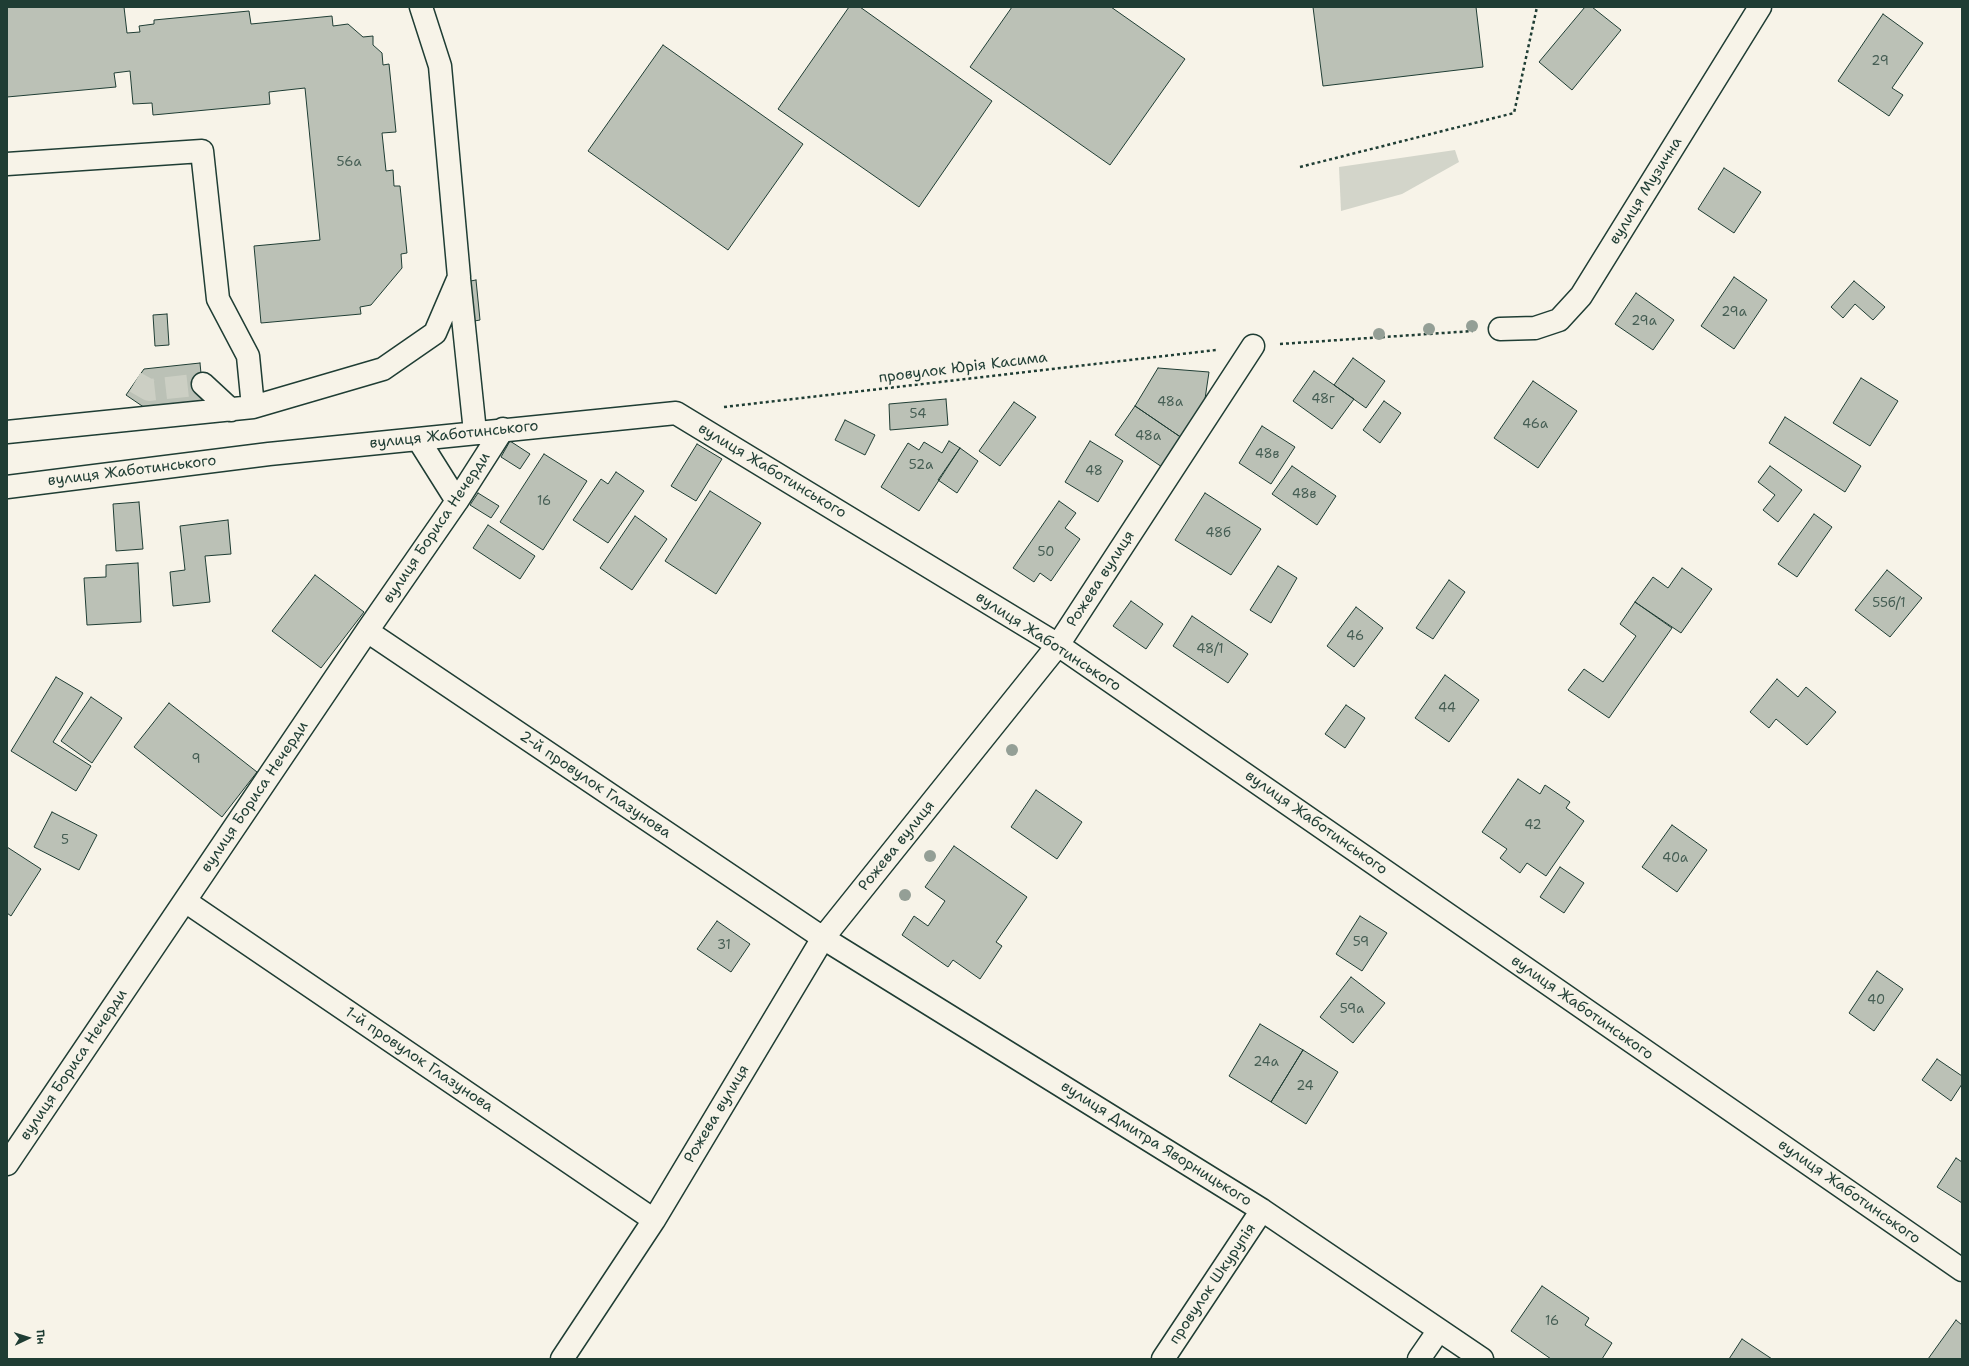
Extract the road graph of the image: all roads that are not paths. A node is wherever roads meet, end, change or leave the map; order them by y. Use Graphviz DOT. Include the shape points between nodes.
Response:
graph roads {
  1 [pos="421,7"];
  2 [pos="1760,7"];
  3 [pos="7,164"];
  4 [pos="459,278"];
  5 [pos="1500,329"];
  6 [pos="1253,346"];
  7 [pos="202,384"];
  8 [pos="253,407"];
  9 [pos="231,410"];
  10 [pos="503,429"];
  11 [pos="7,432"];
  12 [pos="475,432"];
  13 [pos="418,439"];
  14 [pos="7,487"];
  15 [pos="457,501"];
  16 [pos="367,631"];
  17 [pos="1058,645"];
  18 [pos="185,901"];
  19 [pos="822,938"];
  20 [pos="7,1164"];
  21 [pos="1262,1210"];
  22 [pos="654,1220"];
  23 [pos="1962,1270"];
  24 [pos="1439,1330"];
  25 [pos="562,1359"];
  26 [pos="1163,1359"];
  27 [pos="1419,1359"];
  28 [pos="1482,1359"];
  1 -- 4 [label="street" via="440,66"];
  2 -- 5 [label="street, вулиця Музична" via="1581,296 1559,320 1535,328"];
  3 -- 8 [label="street" via="202,151 218,299 248,356"];
  4 -- 8 [label="street" via="435,333 383,369"];
  4 -- 12 [label="street"];
  6 -- 17 [label="street, Рожева вулиця"];
  7 -- 9 [label="street"];
  8 -- 9 [label="street"];
  9 -- 11 [label="street"];
  10 -- 12 [label="street, вулиця Жаботинського"];
  10 -- 15 [label="street, вулиця Бориса Нечерди"];
  10 -- 17 [label="street, вулиця Жаботинського" via="676,413"];
  12 -- 13 [label="street, вулиця Жаботинського"];
  13 -- 14 [label="street, вулиця Жаботинського" via="269,454"];
  13 -- 15 [label="street"];
  15 -- 16 [label="street, вулиця Бориса Нечерди"];
  16 -- 18 [label="street, вулиця Бориса Нечерди"];
  16 -- 19 [label="street, 2-й провулок Глазунова"];
  17 -- 19 [label="street, Рожева вулиця"];
  17 -- 23 [label="street, вулиця Жаботинського"];
  18 -- 20 [label="street, вулиця Бориса Нечерди"];
  18 -- 22 [label="street, 1-й провулок Глазунова"];
  19 -- 21 [label="street, вулиця Дмитра Яворницького"];
  19 -- 22 [label="street, Рожева вулиця"];
  21 -- 24 [label="street, вулиця Дмитра Яворницького"];
  21 -- 26 [label="street, провулок Шкурупія"];
  22 -- 25 [label="street, Рожева вулиця"];
  24 -- 27 [label="street"];
  24 -- 28 [label="street, вулиця Дмитра Яворницького"];
}
